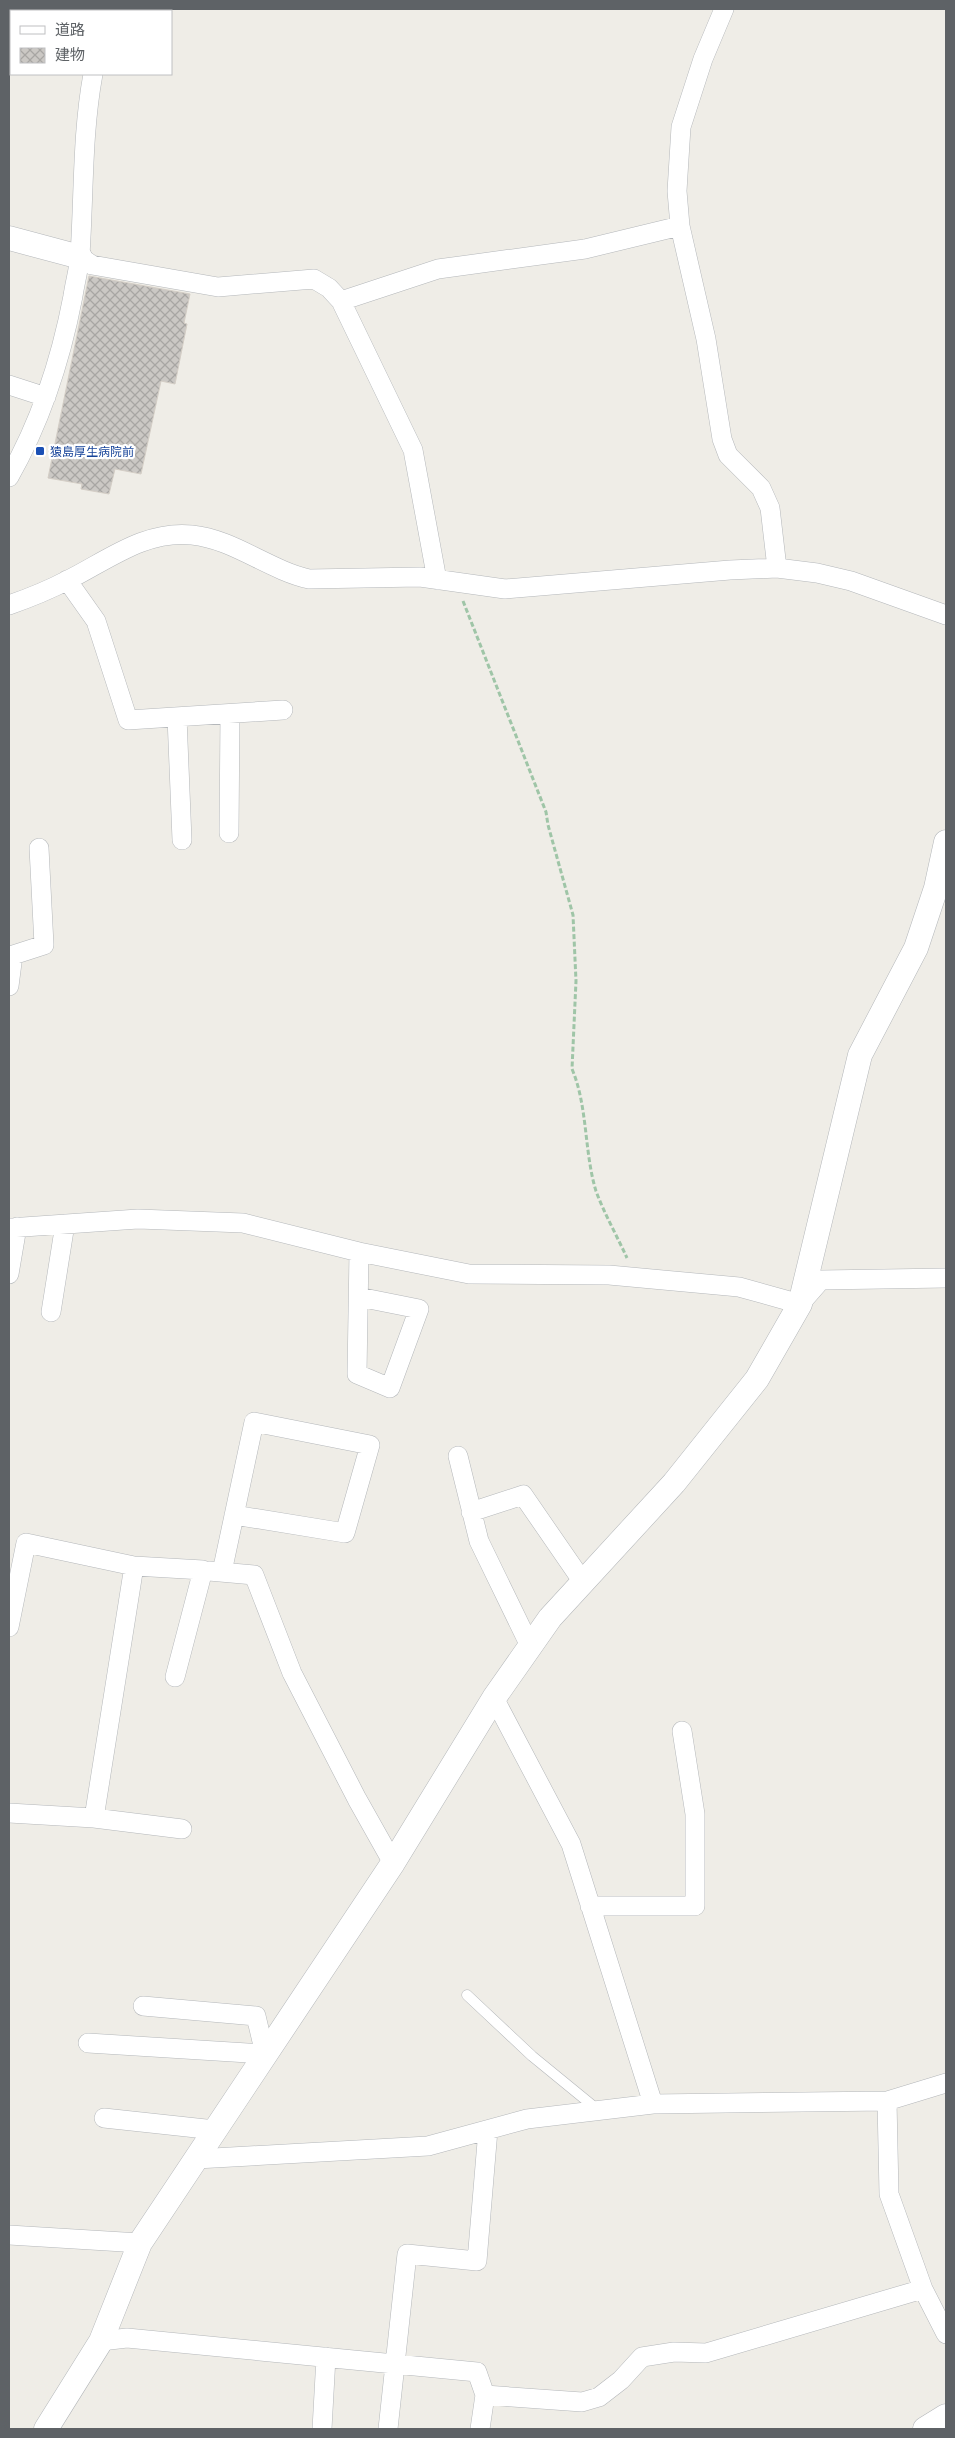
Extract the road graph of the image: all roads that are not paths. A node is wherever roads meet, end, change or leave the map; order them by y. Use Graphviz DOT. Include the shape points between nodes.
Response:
graph roads {
  1 [pos="724,9"];
  2 [pos="93,75"];
  3 [pos="680,226"];
  4 [pos="9,238"];
  5 [pos="80,256"];
  6 [pos="341,301"];
  7 [pos="9,385"];
  8 [pos="46,397"];
  9 [pos="9,477"];
  10 [pos="777,568"];
  11 [pos="67,580"];
  12 [pos="446,581"];
  13 [pos="9,605"];
  14 [pos="946,615"];
  15 [pos="283,710"];
  16 [pos="230,714"];
  17 [pos="176,717"];
  18 [pos="229,833"];
  19 [pos="182,840"];
  20 [pos="946,842"];
  21 [pos="39,848"];
  22 [pos="11,955"];
  23 [pos="9,986"];
  24 [pos="65,1224"];
  25 [pos="13,1227"];
  26 [pos="359,1252"];
  27 [pos="9,1274"];
  28 [pos="946,1278"];
  29 [pos="359,1296"];
  30 [pos="800,1304"];
  31 [pos="51,1312"];
  32 [pos="458,1456"];
  33 [pos="471,1512"];
  34 [pos="234,1515"];
  35 [pos="17,1541"];
  36 [pos="134,1566"];
  37 [pos="203,1570"];
  38 [pos="222,1572"];
  39 [pos="583,1582"];
  40 [pos="9,1626"];
  41 [pos="530,1646"];
  42 [pos="175,1677"];
  43 [pos="494,1698"];
  44 [pos="682,1731"];
  45 [pos="9,1813"];
  46 [pos="94,1818"];
  47 [pos="182,1829"];
  48 [pos="393,1863"];
  49 [pos="590,1906"];
  50 [pos="467,1995"];
  51 [pos="143,2006"];
  52 [pos="88,2043"];
  53 [pos="265,2054"];
  54 [pos="946,2083"];
  55 [pos="887,2101"];
  56 [pos="653,2104"];
  57 [pos="599,2110"];
  58 [pos="104,2118"];
  59 [pos="215,2130"];
  60 [pos="488,2130"];
  61 [pos="196,2159"];
  62 [pos="9,2236"];
  63 [pos="140,2243"];
  64 [pos="923,2289"];
  65 [pos="946,2334"];
  66 [pos="101,2341"];
  67 [pos="326,2357"];
  68 [pos="396,2364"];
  69 [pos="485,2395"];
  70 [pos="946,2416"];
  71 [pos="46,2429"];
  72 [pos="322,2429"];
  73 [pos="388,2429"];
  74 [pos="480,2429"];
  75 [pos="925,2429"];
  1 -- 3 [label="street" via="681,127 677,191"];
  2 -- 5 [label="street" via="82,162"];
  3 -- 6 [label="street" via="585,249 438,269"];
  3 -- 10 [label="street" via="706,339 722,439 728,455 761,488 770,508"];
  4 -- 5 [label="street"];
  5 -- 6 [label="street" via="92,265 218,287 314,279 330,288"];
  5 -- 8 [label="street" via="66,330"];
  6 -- 12 [label="street" via="413,450"];
  7 -- 8 [label="street"];
  8 -- 9 [label="street" via="29,443"];
  10 -- 12 [label="street" via="505,589"];
  10 -- 14 [label="street" via="851,581"];
  11 -- 12 [label="street" via="142,540 192,535 227,545 309,580 420,578"];
  11 -- 13 [label="street"];
  11 -- 17 [label="street" via="96,621 128,720"];
  15 -- 16 [label="street"];
  16 -- 17 [label="street"];
  16 -- 18 [label="street"];
  17 -- 19 [label="street"];
  20 -- 30 [label="street" via="936,888 916,948 860,1055"];
  21 -- 22 [label="street" via="44,945"];
  22 -- 23 [label="street"];
  24 -- 25 [label="street"];
  24 -- 26 [label="street" via="138,1219 243,1223"];
  24 -- 31 [label="street"];
  25 -- 27 [label="street"];
  26 -- 29 [label="street"];
  26 -- 30 [label="street" via="469,1274 609,1275 739,1287"];
  28 -- 30 [label="street" via="821,1280"];
  29 -- 29 [label="street" via="357,1374 390,1388 419,1309"];
  30 -- 39 [label="street" via="757,1379 674,1483"];
  32 -- 33 [label="street"];
  33 -- 39 [label="street" via="522,1495"];
  33 -- 41 [label="street" via="479,1541"];
  34 -- 34 [label="street" via="254,1422 370,1446 345,1533"];
  34 -- 38 [label="street"];
  35 -- 36 [label="street"];
  35 -- 40 [label="street"];
  36 -- 37 [label="street"];
  36 -- 46 [label="street"];
  37 -- 38 [label="street"];
  37 -- 42 [label="street"];
  38 -- 48 [label="street" via="254,1574 292,1673"];
  39 -- 41 [label="street"];
  41 -- 43 [label="street"];
  43 -- 48 [label="street"];
  43 -- 49 [label="street" via="571,1844"];
  44 -- 49 [label="street" via="695,1814 694,1906"];
  45 -- 46 [label="street"];
  46 -- 47 [label="street"];
  48 -- 53 [label="street"];
  49 -- 56 [label="street"];
  50 -- 57 [label="lane" via="532,2056"];
  51 -- 53 [label="street" via="256,2016"];
  52 -- 53 [label="street"];
  53 -- 59 [label="street"];
  54 -- 55 [label="street"];
  55 -- 56 [label="street"];
  55 -- 64 [label="street" via="889,2194"];
  56 -- 57 [label="street"];
  57 -- 60 [label="street" via="527,2119"];
  58 -- 59 [label="street"];
  59 -- 61 [label="street"];
  60 -- 61 [label="street" via="428,2146"];
  60 -- 68 [label="street" via="477,2261 407,2254"];
  61 -- 63 [label="street"];
  62 -- 63 [label="street"];
  63 -- 66 [label="street"];
  64 -- 65 [label="street"];
  64 -- 69 [label="street" via="706,2353 674,2352 642,2358 598,2397 582,2402"];
  66 -- 67 [label="street" via="127,2338"];
  66 -- 71 [label="street"];
  67 -- 68 [label="street"];
  67 -- 72 [label="street"];
  68 -- 69 [label="street" via="477,2372"];
  68 -- 73 [label="street"];
  69 -- 74 [label="street"];
  70 -- 75 [label="street"];
}
